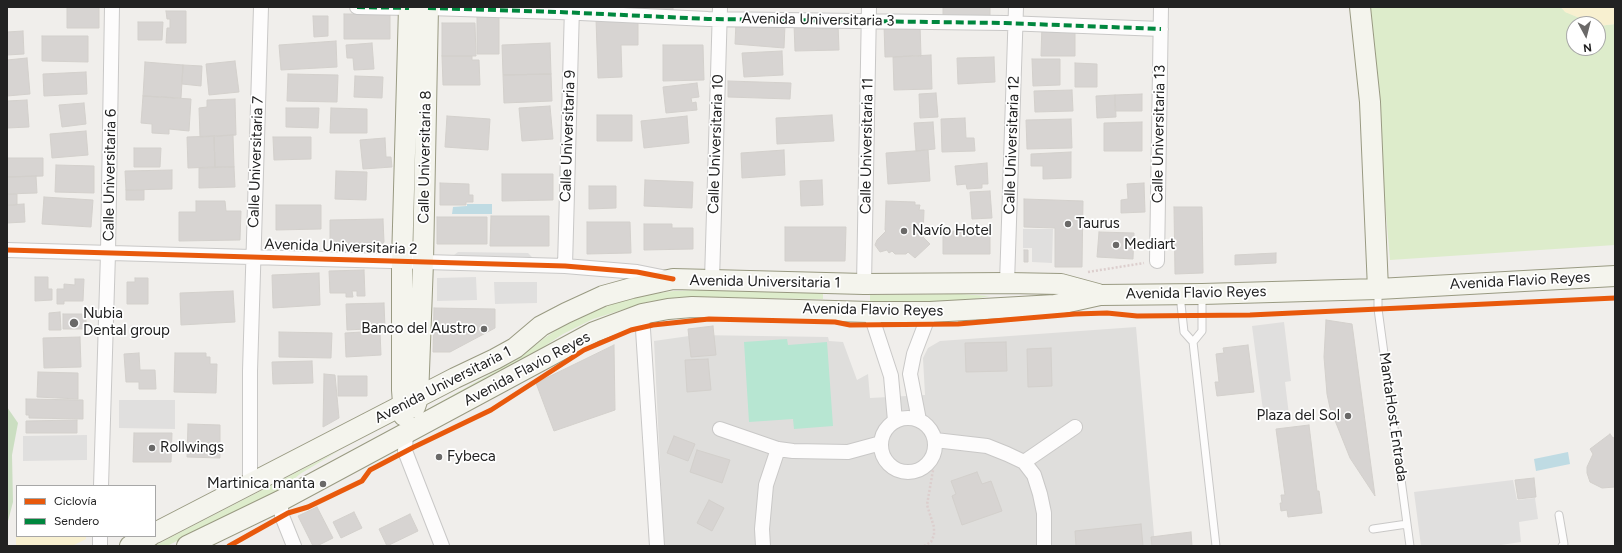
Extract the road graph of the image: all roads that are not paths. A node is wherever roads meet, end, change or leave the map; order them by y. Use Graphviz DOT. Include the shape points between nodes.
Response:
graph roads {
  1 [pos="112,7"];
  2 [pos="261,7"];
  3 [pos="357,7"];
  4 [pos="1016,7"];
  5 [pos="1161,7"];
  6 [pos="1360,7"];
  7 [pos="418,8"];
  8 [pos="572,10"];
  9 [pos="720,13"];
  10 [pos="869,14"];
  11 [pos="1016,24"];
  12 [pos="1161,29"];
  13 [pos="405,129"];
  14 [pos="425,130"];
  15 [pos="7,250"];
  16 [pos="108,252"];
  17 [pos="254,257"];
  18 [pos="1157,261"];
  19 [pos="402,262"];
  20 [pos="423,262"];
  21 [pos="565,266"];
  22 [pos="1615,276"];
  23 [pos="673,279"];
  24 [pos="712,280"];
  25 [pos="1007,283"];
  26 [pos="864,284"];
  27 [pos="1378,288"];
  28 [pos="1180,294"];
  29 [pos="1202,294"];
  30 [pos="1100,295"];
  31 [pos="870,312"];
  32 [pos="930,312"];
  33 [pos="642,314"];
  34 [pos="1193,342"];
  35 [pos="910,374"];
  36 [pos="891,376"];
  37 [pos="410,402"];
  38 [pos="919,420"];
  39 [pos="895,421"];
  40 [pos="1075,427"];
  41 [pos="720,429"];
  42 [pos="406,432"];
  43 [pos="935,440"];
  44 [pos="880,443"];
  45 [pos="778,450"];
  46 [pos="1024,462"];
  47 [pos="101,485"];
  48 [pos="250,485"];
  49 [pos="280,501"];
  50 [pos="1559,515"];
  51 [pos="1407,524"];
  52 [pos="1373,529"];
  53 [pos="156,532"];
  54 [pos="148,537"];
  55 [pos="130,546"];
  56 [pos="187,546"];
  57 [pos="294,546"];
  58 [pos="442,546"];
  59 [pos="657,546"];
  60 [pos="763,546"];
  61 [pos="1044,546"];
  62 [pos="1216,546"];
  63 [pos="1410,546"];
  64 [pos="1562,546"];
  1 -- 16 [label="street, Calle Universitaria 6"];
  2 -- 17 [label="street, Calle Universitaria 7"];
  3 -- 7 [label="street, Avenida Universitaria 3"];
  4 -- 11 [label="street, Calle Universitaria 12"];
  5 -- 12 [label="street, Calle Universitaria 13"];
  6 -- 27 [label="main road" via="1370,102"];
  7 -- 8 [label="street, Avenida Universitaria 3"];
  7 -- 13 [label="main road, Calle Universitaria 8"];
  7 -- 14 [label="main road, Calle Universitaria 8"];
  8 -- 9 [label="street, Avenida Universitaria 3"];
  8 -- 21 [label="street, Calle Universitaria 9"];
  9 -- 10 [label="street, Avenida Universitaria 3"];
  9 -- 24 [label="street, Calle Universitaria 10"];
  10 -- 11 [label="street, Avenida Universitaria 3"];
  10 -- 26 [label="street, Calle Universitaria 11"];
  11 -- 12 [label="street, Avenida Universitaria 3"];
  11 -- 25 [label="street, Calle Universitaria 12"];
  12 -- 18 [label="street, Calle Universitaria 13"];
  13 -- 14 [label="main road"];
  13 -- 19 [label="main road, Calle Universitaria 8"];
  14 -- 20 [label="main road, Calle Universitaria 8"];
  15 -- 16 [label="street, Avenida Universitaria 2"];
  16 -- 17 [label="street, Avenida Universitaria 2"];
  16 -- 47 [label="street, Calle Universitaria 6"];
  17 -- 19 [label="street, Avenida Universitaria 2"];
  17 -- 48 [label="street, Calle Universitaria 7"];
  19 -- 20 [label="street, Avenida Universitaria 2"];
  19 -- 37 [label="main road, Calle Universitaria 8"];
  20 -- 21 [label="street, Avenida Universitaria 2"];
  20 -- 37 [label="main road, Calle Universitaria 8"];
  21 -- 23 [label="street, Avenida Universitaria 2" via="637,272"];
  22 -- 27 [label="main road, Avenida Flavio Reyes"];
  23 -- 24 [label="main road, Avenida Universitaria 1"];
  23 -- 37 [label="main road, Avenida Universitaria 1" via="602,296 541,326 515,348"];
  24 -- 26 [label="main road, Avenida Universitaria 1"];
  25 -- 26 [label="main road, Avenida Universitaria 1"];
  25 -- 30 [label="main road, Avenida Universitaria 1" via="1061,284"];
  27 -- 29 [label="main road, Avenida Flavio Reyes"];
  27 -- 51 [label="lane, MantaHost Entrada" via="1378,309"];
  28 -- 29 [label="main road, Avenida Flavio Reyes"];
  28 -- 30 [label="main road, Avenida Flavio Reyes"];
  28 -- 34 [label="lane" via="1184,332"];
  29 -- 34 [label="lane" via="1202,331"];
  30 -- 32 [label="main road, Avenida Flavio Reyes" via="1055,305"];
  31 -- 32 [label="main road, Avenida Flavio Reyes"];
  31 -- 33 [label="main road, Avenida Flavio Reyes" via="692,307"];
  31 -- 36 [label="street"];
  32 -- 35 [label="street" via="914,354"];
  33 -- 42 [label="main road, Avenida Flavio Reyes" via="594,332"];
  33 -- 59 [label="street"];
  34 -- 62 [label="lane"];
  35 -- 36 [label="street"];
  35 -- 38 [label="street"];
  36 -- 39 [label="street"];
  37 -- 42 [label="main road, Calle Universitaria 8"];
  37 -- 48 [label="main road, Avenida Universitaria 1"];
  38 -- 39 [label="street" via="911,418"];
  38 -- 43 [label="street" via="932,432"];
  39 -- 44 [label="street" via="884,432"];
  40 -- 46 [label="street"];
  41 -- 45 [label="street"];
  42 -- 49 [label="main road, Avenida Flavio Reyes"];
  42 -- 58 [label="street" via="405,451"];
  43 -- 44 [label="street" via="931,460 911,472 896,469 889,464 881,451"];
  43 -- 46 [label="street" via="987,446"];
  44 -- 45 [label="street" via="848,452"];
  45 -- 60 [label="street" via="766,485 762,521"];
  46 -- 61 [label="street" via="1034,475 1040,494 1044,513"];
  48 -- 53 [label="main road, Avenida Universitaria 1"];
  49 -- 56 [label="main road, Avenida Flavio Reyes"];
  49 -- 57 [label="street" via="282,516"];
  50 -- 64 [label="lane" via="1564,544"];
  51 -- 52 [label="lane"];
  51 -- 63 [label="lane, MantaHost Entrada"];
  54 -- 55 [label="main road"];
}
